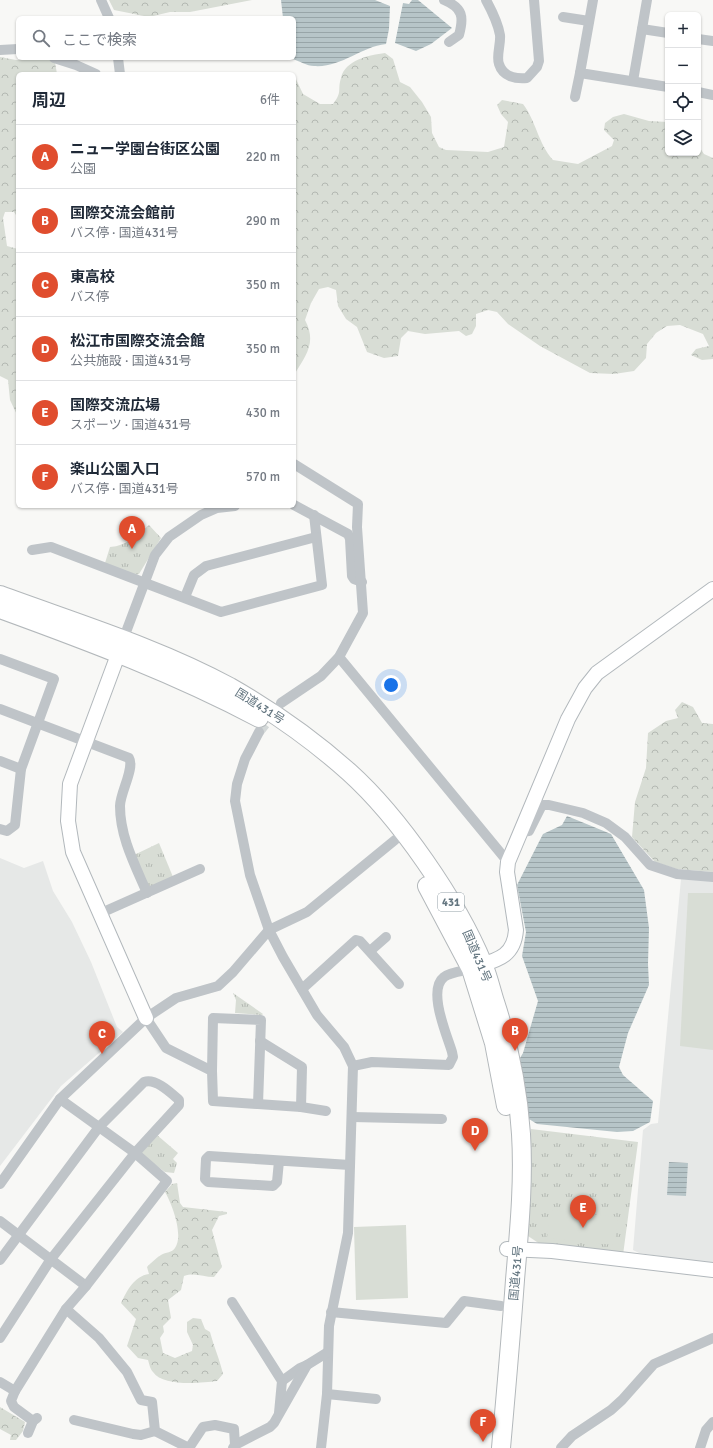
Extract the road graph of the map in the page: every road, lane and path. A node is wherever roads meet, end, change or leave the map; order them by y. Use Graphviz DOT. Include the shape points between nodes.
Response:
graph roads {
  1 [pos="101,0"];
  2 [pos="444,0"];
  3 [pos="486,0"];
  4 [pos="534,0"];
  5 [pos="593,0"];
  6 [pos="646,0"];
  7 [pos="108,16"];
  8 [pos="563,17"];
  9 [pos="589,21"];
  10 [pos="642,29"];
  11 [pos="665,33"];
  12 [pos="701,39"];
  13 [pos="713,41"];
  14 [pos="449,42"];
  15 [pos="16,49"];
  16 [pos="0,50"];
  17 [pos="60,60"];
  18 [pos="118,60"];
  19 [pos="92,72"];
  20 [pos="120,72"];
  21 [pos="580,72"];
  22 [pos="633,81"];
  23 [pos="665,86"];
  24 [pos="701,93"];
  25 [pos="713,95"];
  26 [pos="575,97"];
  27 [pos="296,465"];
  28 [pos="296,506"];
  29 [pos="217,508"];
  30 [pos="314,515"];
  31 [pos="316,537"];
  32 [pos="32,550"];
  33 [pos="362,582"];
  34 [pos="144,583"];
  35 [pos="713,589"];
  36 [pos="0,595"];
  37 [pos="185,598"];
  38 [pos="0,609"];
  39 [pos="121,646"];
  40 [pos="339,657"];
  41 [pos="0,659"];
  42 [pos="281,703"];
  43 [pos="0,709"];
  44 [pos="39,724"];
  45 [pos="259,732"];
  46 [pos="86,743"];
  47 [pos="0,761"];
  48 [pos="21,769"];
  49 [pos="0,829"];
  50 [pos="520,832"];
  51 [pos="395,840"];
  52 [pos="508,862"];
  53 [pos="200,869"];
  54 [pos="713,877"];
  55 [pos="147,893"];
  56 [pos="100,913"];
  57 [pos="269,930"];
  58 [pos="386,937"];
  59 [pos="370,951"];
  60 [pos="477,966"];
  61 [pos="399,984"];
  62 [pos="302,989"];
  63 [pos="146,1018"];
  64 [pos="260,1041"];
  65 [pos="353,1066"];
  66 [pos="212,1071"];
  67 [pos="60,1099"];
  68 [pos="258,1104"];
  69 [pos="301,1107"];
  70 [pos="326,1111"];
  71 [pos="352,1117"];
  72 [pos="442,1119"];
  73 [pos="99,1127"];
  74 [pos="135,1153"];
  75 [pos="279,1160"];
  76 [pos="350,1165"];
  77 [pos="0,1184"];
  78 [pos="0,1221"];
  79 [pos="18,1235"];
  80 [pos="512,1249"];
  81 [pos="51,1259"];
  82 [pos="0,1260"];
  83 [pos="713,1270"];
  84 [pos="86,1286"];
  85 [pos="232,1302"];
  86 [pos="501,1306"];
  87 [pos="66,1309"];
  88 [pos="331,1312"];
  89 [pos="0,1338"];
  90 [pos="713,1338"];
  91 [pos="328,1352"];
  92 [pos="307,1365"];
  93 [pos="282,1381"];
  94 [pos="0,1382"];
  95 [pos="15,1391"];
  96 [pos="327,1394"];
  97 [pos="376,1399"];
  98 [pos="278,1417"];
  99 [pos="74,1420"];
  100 [pos="713,1422"];
  101 [pos="155,1431"];
  102 [pos="28,1433"];
  103 [pos="234,1446"];
  104 [pos="189,1448"];
  105 [pos="321,1448"];
  106 [pos="489,1448"];
  107 [pos="501,1448"];
  108 [pos="561,1448"];
  109 [pos="700,1448"];
  1 -- 7 [label="street"];
  2 -- 14 [label="street" via="456,6 461,12 462,24 459,35"];
  3 -- 4 [label="street" via="500,36 499,63 506,74 516,79 527,78 539,61"];
  5 -- 9 [label="street"];
  6 -- 10 [label="street"];
  8 -- 9 [label="street"];
  9 -- 21 [label="street"];
  10 -- 11 [label="street"];
  10 -- 22 [label="street"];
  12 -- 13 [label="street"];
  15 -- 16 [label="street"];
  17 -- 19 [label="street"];
  18 -- 20 [label="street"];
  21 -- 22 [label="street"];
  21 -- 26 [label="street"];
  22 -- 23 [label="street"];
  24 -- 25 [label="street"];
  27 -- 33 [label="street" via="358,504 357,527"];
  28 -- 30 [label="street"];
  29 -- 34 [label="street" via="201,515 169,537 155,555"];
  30 -- 31 [label="street"];
  30 -- 33 [label="street" via="348,534 352,576 356,581"];
  31 -- 37 [label="street" via="206,566 194,574"];
  31 -- 37 [label="street" via="322,585 221,612"];
  32 -- 34 [label="street" via="51,547"];
  33 -- 40 [label="street" via="363,612"];
  34 -- 37 [label="street"];
  34 -- 39 [label="street"];
  35 -- 50 [label="street" via="597,673 585,688 568,719"];
  36 -- 39 [label="highway, 国道431号 / 431"];
  38 -- 39 [label="highway, 国道431号 / 431"];
  39 -- 46 [label="street"];
  39 -- 51 [label="highway, 国道431号 / 431" via="264,721 300,746 341,780 368,807"];
  39 -- 60 [label="highway, 国道431号 / 431" via="228,686 308,738 350,773 404,834 436,878 457,913"];
  40 -- 42 [label="street" via="321,676"];
  40 -- 52 [label="street"];
  41 -- 44 [label="street" via="54,679"];
  43 -- 44 [label="street"];
  44 -- 46 [label="street"];
  44 -- 48 [label="street"];
  45 -- 57 [label="street" via="244,759 235,801 250,875"];
  46 -- 55 [label="street" via="128,757 131,761 120,803 120,822"];
  46 -- 56 [label="street" via="70,784 68,821 73,852"];
  47 -- 48 [label="street"];
  48 -- 49 [label="street" via="15,825 7,831"];
  50 -- 52 [label="street"];
  50 -- 54 [label="street" via="529,831 539,809 542,805 549,804 583,813 606,823 624,837 650,865 677,874"];
  51 -- 57 [label="street" via="307,912"];
  51 -- 60 [label="highway, 国道431号 / 431"];
  52 -- 60 [label="street" via="506,872 516,930 515,939 506,955"];
  53 -- 55 [label="street"];
  55 -- 56 [label="street"];
  56 -- 63 [label="street"];
  57 -- 62 [label="street"];
  57 -- 63 [label="street" via="218,986 176,998"];
  58 -- 59 [label="street"];
  59 -- 61 [label="street"];
  59 -- 62 [label="street" via="356,940"];
  60 -- 65 [label="street" via="446,976 438,985 438,1006 453,1057 449,1065 372,1062"];
  60 -- 80 [label="highway, 国道431号 / 431" via="504,1092 510,1137"];
  62 -- 65 [label="street" via="344,1047"];
  63 -- 66 [label="street" via="166,1048"];
  63 -- 67 [label="street"];
  64 -- 66 [label="street" via="261,1020 213,1018"];
  64 -- 68 [label="street"];
  64 -- 69 [label="street" via="302,1067"];
  65 -- 71 [label="street"];
  66 -- 68 [label="street" via="213,1101"];
  67 -- 73 [label="street"];
  67 -- 77 [label="street"];
  68 -- 69 [label="street"];
  69 -- 70 [label="street"];
  71 -- 72 [label="street"];
  71 -- 76 [label="street"];
  73 -- 74 [label="street"];
  73 -- 74 [label="street" via="144,1082 154,1083 169,1092 179,1100 179,1105"];
  73 -- 79 [label="street"];
  74 -- 81 [label="street"];
  74 -- 84 [label="street" via="167,1181"];
  75 -- 75 [label="street" via="209,1156 206,1159 205,1179 208,1182 273,1186 277,1182"];
  75 -- 76 [label="street"];
  76 -- 88 [label="street" via="348,1233"];
  78 -- 79 [label="street"];
  79 -- 81 [label="street"];
  79 -- 82 [label="street"];
  80 -- 83 [label="street" via="552,1251"];
  80 -- 86 [label="highway, 国道431号 / 431"];
  80 -- 107 [label="highway, 国道431号 / 431"];
  81 -- 84 [label="street"];
  81 -- 89 [label="street"];
  84 -- 87 [label="street"];
  85 -- 93 [label="street"];
  86 -- 88 [label="street" via="464,1301 446,1323"];
  86 -- 106 [label="highway, 国道431号 / 431"];
  87 -- 95 [label="street"];
  87 -- 101 [label="street" via="99,1338 126,1372 141,1400 152,1402"];
  88 -- 91 [label="street"];
  90 -- 108 [label="street" via="654,1364 611,1410 572,1436"];
  91 -- 92 [label="street"];
  91 -- 96 [label="street"];
  92 -- 93 [label="street"];
  92 -- 98 [label="street"];
  93 -- 98 [label="street"];
  94 -- 95 [label="street"];
  95 -- 102 [label="street" via="11,1401 14,1407 35,1420"];
  96 -- 97 [label="street"];
  96 -- 105 [label="street"];
  98 -- 103 [label="street" via="270,1427"];
  99 -- 101 [label="street" via="133,1434 141,1435"];
  100 -- 109 [label="street" via="706,1430"];
  101 -- 104 [label="street"];
  103 -- 104 [label="street" via="234,1429 208,1425 200,1429"];
}
